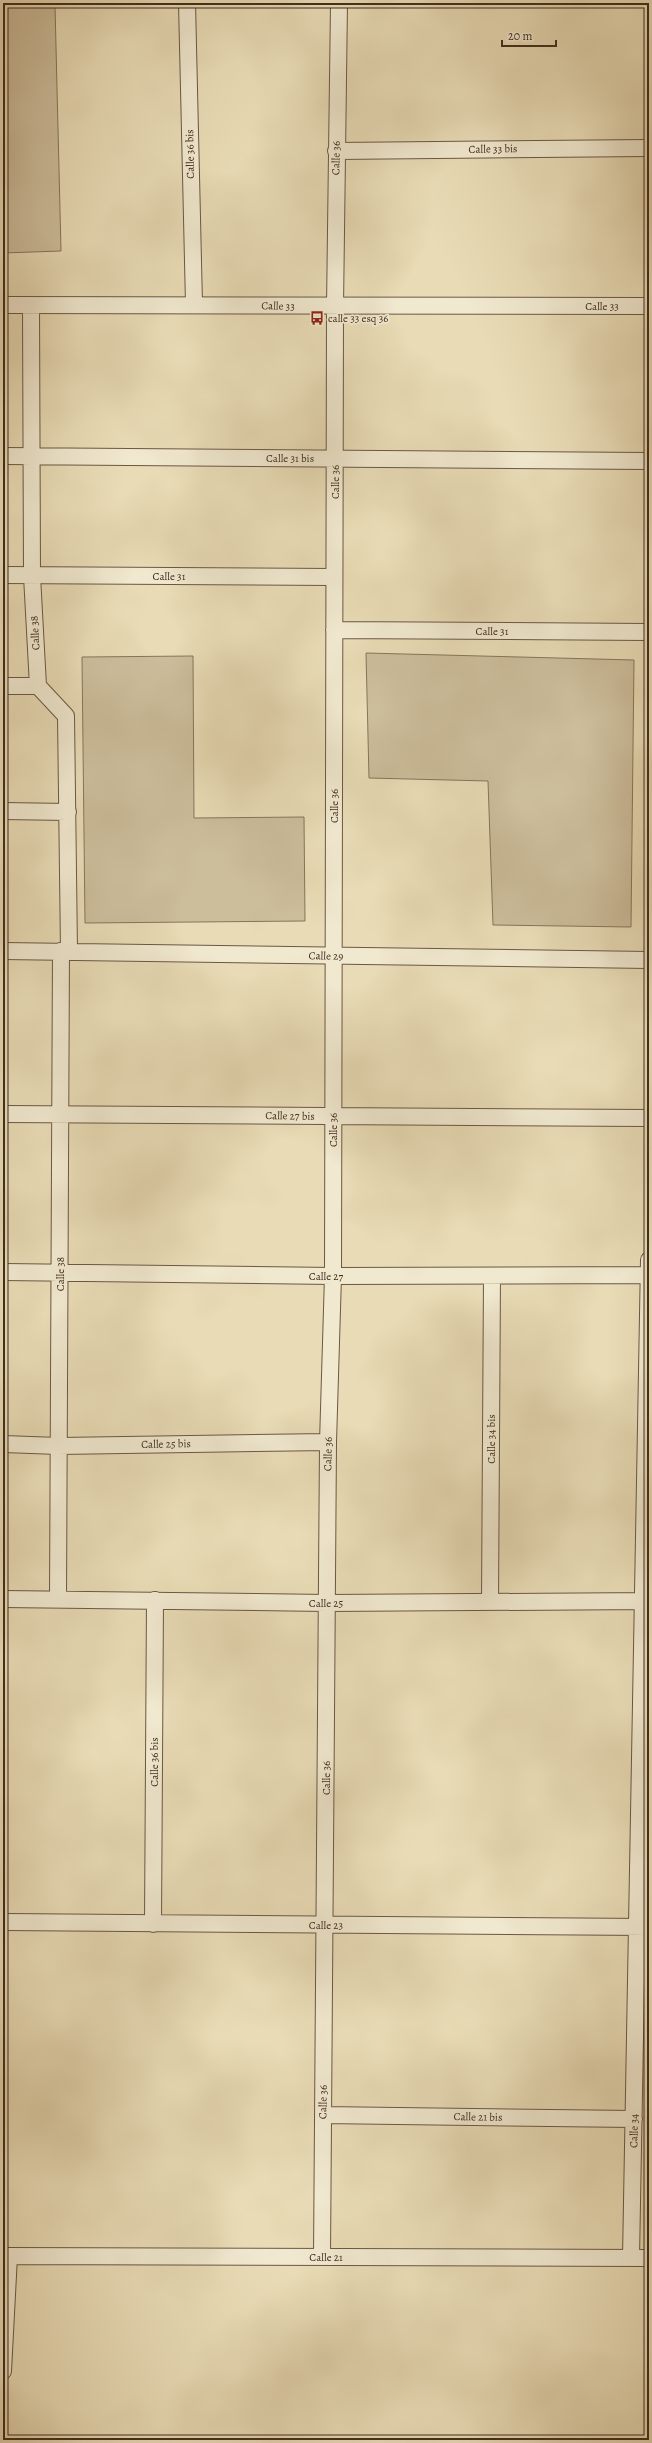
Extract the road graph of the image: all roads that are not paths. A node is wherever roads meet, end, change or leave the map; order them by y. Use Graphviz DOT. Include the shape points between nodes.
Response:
graph roads {
  1 [pos="186,3"];
  2 [pos="339,3"];
  3 [pos="649,148"];
  4 [pos="336,151"];
  5 [pos="194,304"];
  6 [pos="3,305"];
  7 [pos="31,305"];
  8 [pos="649,306"];
  9 [pos="335,307"];
  10 [pos="3,456"];
  11 [pos="31,456"];
  12 [pos="335,458"];
  13 [pos="649,460"];
  14 [pos="3,575"];
  15 [pos="32,576"];
  16 [pos="334,577"];
  17 [pos="334,630"];
  18 [pos="649,632"];
  19 [pos="3,686"];
  20 [pos="38,686"];
  21 [pos="3,811"];
  22 [pos="68,812"];
  23 [pos="3,951"];
  24 [pos="65,951"];
  25 [pos="334,956"];
  26 [pos="649,960"];
  27 [pos="60,1113"];
  28 [pos="3,1114"];
  29 [pos="333,1116"];
  30 [pos="649,1118"];
  31 [pos="649,1260"];
  32 [pos="3,1272"];
  33 [pos="60,1273"];
  34 [pos="649,1275"];
  35 [pos="333,1276"];
  36 [pos="492,1276"];
  37 [pos="647,1440"];
  38 [pos="328,1442"];
  39 [pos="3,1444"];
  40 [pos="59,1446"];
  41 [pos="58,1598"];
  42 [pos="3,1599"];
  43 [pos="155,1600"];
  44 [pos="646,1601"];
  45 [pos="490,1602"];
  46 [pos="327,1603"];
  47 [pos="3,1922"];
  48 [pos="153,1924"];
  49 [pos="325,1925"];
  50 [pos="643,1927"];
  51 [pos="323,2115"];
  52 [pos="634,2119"];
  53 [pos="6,2256"];
  54 [pos="322,2257"];
  55 [pos="631,2258"];
  56 [pos="649,2258"];
  57 [pos="3,2371"];
  1 -- 5 [label="street, Calle 36 bis"];
  2 -- 4 [label="street, Calle 36"];
  3 -- 4 [label="street, Calle 33 bis"];
  4 -- 9 [label="street, Calle 36"];
  5 -- 7 [label="street, Calle 33"];
  5 -- 9 [label="street, Calle 33"];
  6 -- 7 [label="street, Calle 33"];
  7 -- 11 [label="street, Calle 38"];
  8 -- 9 [label="street, Calle 33"];
  9 -- 12 [label="street, Calle 36"];
  10 -- 11 [label="street, Calle 31 bis"];
  11 -- 12 [label="street, Calle 31 bis"];
  11 -- 15 [label="street, Calle 38"];
  12 -- 13 [label="street, Calle 31 bis"];
  12 -- 16 [label="street, Calle 36"];
  14 -- 15 [label="street, Calle 31"];
  15 -- 16 [label="street, Calle 31"];
  15 -- 20 [label="street, Calle 38"];
  16 -- 17 [label="street, Calle 36"];
  17 -- 18 [label="street, Calle 31"];
  17 -- 25 [label="street, Calle 36"];
  19 -- 20 [label="street"];
  20 -- 22 [label="street, Calle 38" via="66,716"];
  21 -- 22 [label="street"];
  22 -- 24 [label="street, Calle 38"];
  23 -- 24 [label="street, Calle 29"];
  24 -- 25 [label="street, Calle 29"];
  24 -- 27 [label="street, Calle 38"];
  25 -- 26 [label="street, Calle 29"];
  25 -- 29 [label="street, Calle 36"];
  27 -- 28 [label="street, Calle 27 bis"];
  27 -- 29 [label="street, Calle 27 bis"];
  27 -- 33 [label="street, Calle 38"];
  29 -- 30 [label="street, Calle 27 bis"];
  29 -- 35 [label="street, Calle 36"];
  31 -- 34 [label="street, Calle 34"];
  32 -- 33 [label="street, Calle 27"];
  33 -- 35 [label="street, Calle 27"];
  33 -- 40 [label="street, Calle 38"];
  34 -- 36 [label="street, Calle 27"];
  34 -- 37 [label="street, Calle 34"];
  35 -- 36 [label="street, Calle 27"];
  35 -- 38 [label="street, Calle 36"];
  36 -- 45 [label="street, Calle 34 bis"];
  37 -- 44 [label="street, Calle 34"];
  38 -- 40 [label="street, Calle 25 bis"];
  38 -- 46 [label="street, Calle 36"];
  39 -- 40 [label="street, Calle 25 bis"];
  40 -- 41 [label="street, Calle 38"];
  41 -- 42 [label="street, Calle 25"];
  41 -- 43 [label="street, Calle 25"];
  43 -- 46 [label="street, Calle 25"];
  43 -- 48 [label="street, Calle 36 bis"];
  44 -- 45 [label="street, Calle 25"];
  44 -- 50 [label="street, Calle 34"];
  45 -- 46 [label="street, Calle 25"];
  46 -- 49 [label="street, Calle 36"];
  47 -- 48 [label="street, Calle 23"];
  48 -- 49 [label="street, Calle 23"];
  49 -- 50 [label="street, Calle 23"];
  49 -- 51 [label="street, Calle 36"];
  50 -- 52 [label="street, Calle 34"];
  51 -- 52 [label="street, Calle 21 bis"];
  51 -- 54 [label="street, Calle 36"];
  52 -- 55 [label="street, Calle 34"];
  53 -- 54 [label="street, Calle 21"];
  53 -- 57 [label="street"];
  54 -- 55 [label="street, Calle 21"];
  55 -- 56 [label="street, Calle 21"];
}
